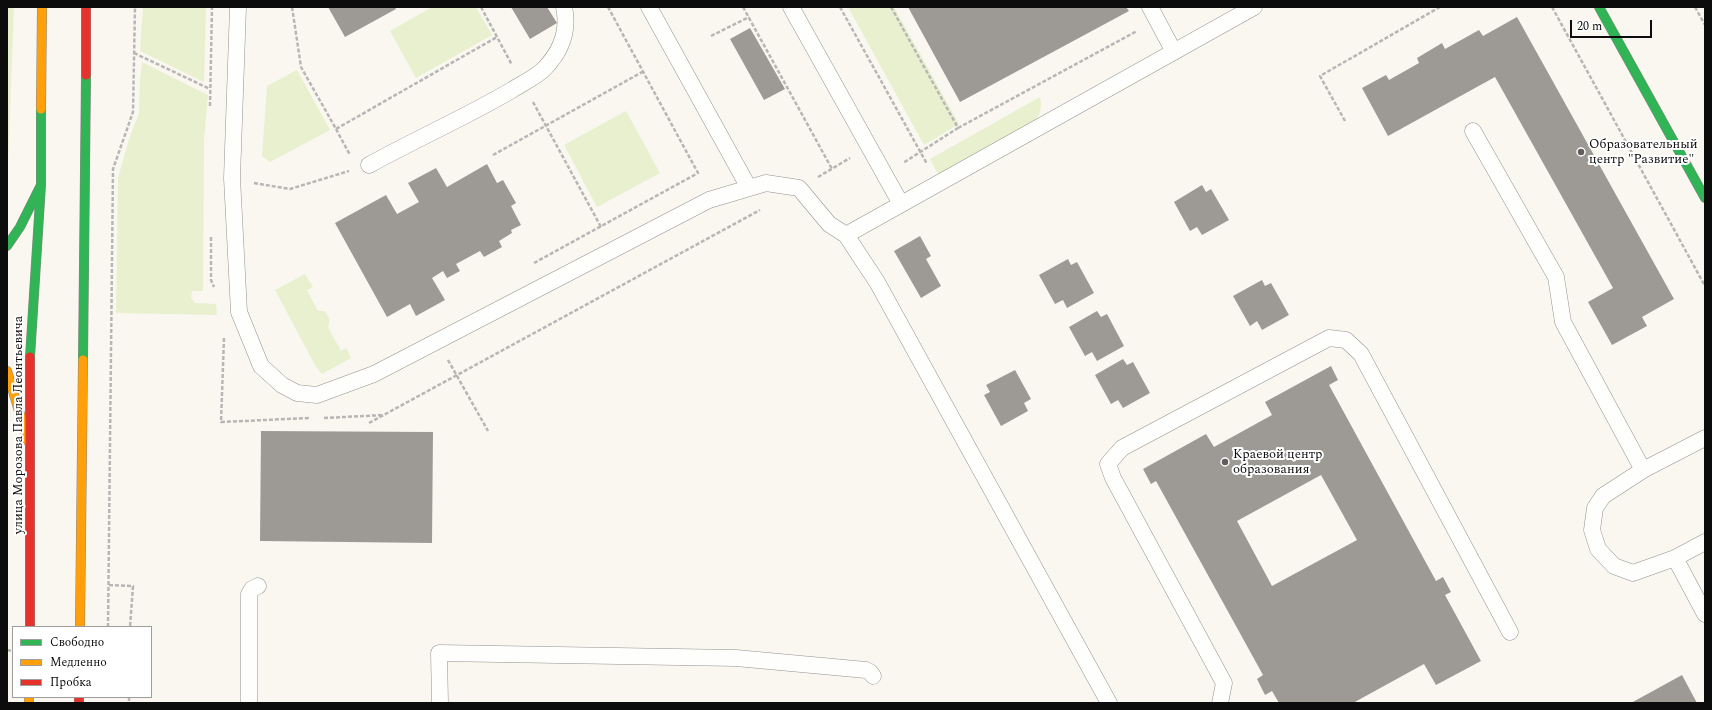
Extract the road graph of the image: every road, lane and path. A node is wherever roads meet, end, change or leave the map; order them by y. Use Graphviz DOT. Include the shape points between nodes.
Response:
graph roads {
  1 [pos="42,7"];
  2 [pos="86,7"];
  3 [pos="135,7"];
  4 [pos="238,7"];
  5 [pos="292,7"];
  6 [pos="481,7"];
  7 [pos="564,7"];
  8 [pos="608,7"];
  9 [pos="648,7"];
  10 [pos="743,7"];
  11 [pos="792,7"];
  12 [pos="840,7"];
  13 [pos="891,7"];
  14 [pos="1150,7"];
  15 [pos="1254,7"];
  16 [pos="1440,7"];
  17 [pos="1552,7"];
  18 [pos="1599,7"];
  19 [pos="1695,7"];
  20 [pos="749,17"];
  21 [pos="1705,25"];
  22 [pos="1138,30"];
  23 [pos="711,36"];
  24 [pos="497,37"];
  25 [pos="1174,52"];
  26 [pos="134,53"];
  27 [pos="644,71"];
  28 [pos="522,83"];
  29 [pos="210,89"];
  30 [pos="1345,121"];
  31 [pos="547,125"];
  32 [pos="958,128"];
  33 [pos="336,129"];
  34 [pos="1473,131"];
  35 [pos="870,147"];
  36 [pos="919,152"];
  37 [pos="493,154"];
  38 [pos="363,167"];
  39 [pos="832,169"];
  40 [pos="885,175"];
  41 [pos="232,178"];
  42 [pos="938,182"];
  43 [pos="41,185"];
  44 [pos="749,188"];
  45 [pos="799,188"];
  46 [pos="1705,198"];
  47 [pos="900,204"];
  48 [pos="764,207"];
  49 [pos="601,227"];
  50 [pos="846,235"];
  51 [pos="7,246"];
  52 [pos="533,264"];
  53 [pos="1705,286"];
  54 [pos="437,342"];
  55 [pos="7,371"];
  56 [pos="456,376"];
  57 [pos="369,423"];
  58 [pos="488,431"];
  59 [pos="1705,438"];
  60 [pos="30,448"];
  61 [pos="1643,470"];
  62 [pos="1705,542"];
  63 [pos="1675,558"];
  64 [pos="109,584"];
  65 [pos="258,586"];
  66 [pos="1705,614"];
  67 [pos="30,626"];
  68 [pos="80,626"];
  69 [pos="108,626"];
  70 [pos="130,626"];
  71 [pos="1510,632"];
  72 [pos="873,676"];
  73 [pos="249,703"];
  74 [pos="440,703"];
  75 [pos="1109,703"];
  76 [pos="1220,703"];
  1 -- 43 [label="main road, улица Морозова Павла Леонтьевича"];
  2 -- 68 [label="main road"];
  3 -- 26 [label="path"];
  4 -- 41 [label="lane"];
  5 -- 33 [label="path" via="301,67"];
  6 -- 24 [label="path"];
  7 -- 28 [label="lane" via="566,16 563,42 545,69"];
  8 -- 27 [label="path"];
  9 -- 44 [label="lane"];
  10 -- 20 [label="path"];
  11 -- 35 [label="lane"];
  12 -- 36 [label="path"];
  13 -- 32 [label="path"];
  14 -- 25 [label="lane"];
  15 -- 25 [label="lane"];
  16 -- 30 [label="path" via="1320,76"];
  17 -- 53 [label="path"];
  18 -- 46 [label="main road"];
  19 -- 21 [label="path"];
  20 -- 23 [label="path"];
  20 -- 39 [label="path"];
  22 -- 32 [label="path"];
  24 -- 28 [label="path"];
  24 -- 33 [label="path"];
  25 -- 42 [label="lane"];
  26 -- 29 [label="path"];
  26 -- 64 [label="path" via="133,112 113,169"];
  27 -- 31 [label="path"];
  27 -- 49 [label="path" via="698,173"];
  28 -- 31 [label="path"];
  28 -- 38 [label="lane" via="480,109"];
  31 -- 37 [label="path"];
  31 -- 49 [label="path"];
  32 -- 36 [label="path"];
  33 -- 38 [label="path"];
  34 -- 61 [label="lane" via="1556,277 1564,322"];
  35 -- 39 [label="path"];
  35 -- 40 [label="lane"];
  36 -- 40 [label="path"];
  36 -- 42 [label="path"];
  38 -- 41 [label="path" via="290,190"];
  39 -- 45 [label="path"];
  40 -- 47 [label="lane"];
  41 -- 54 [label="lane" via="239,312 261,366 282,385 297,393 317,395 374,374"];
  42 -- 47 [label="lane"];
  43 -- 51 [label="main road" via="20,227"];
  43 -- 60 [label="main road, улица Морозова Павла Леонтьевича" via="30,349"];
  44 -- 45 [label="lane" via="766,183"];
  44 -- 54 [label="lane" via="709,200"];
  45 -- 50 [label="lane" via="830,224"];
  47 -- 50 [label="lane"];
  48 -- 56 [label="path"];
  49 -- 52 [label="path"];
  50 -- 75 [label="lane" via="877,282"];
  54 -- 56 [label="path"];
  55 -- 60 [label="main road"];
  56 -- 57 [label="path"];
  56 -- 58 [label="path"];
  59 -- 61 [label="lane"];
  60 -- 67 [label="main road, улица Морозова Павла Леонтьевича"];
  61 -- 63 [label="lane" via="1604,496 1595,508 1592,530 1598,549 1614,566 1633,572"];
  62 -- 63 [label="lane"];
  63 -- 66 [label="lane"];
  64 -- 69 [label="path"];
  64 -- 70 [label="path" via="133,586"];
  65 -- 73 [label="lane" via="252,588 249,594"];
  71 -- 76 [label="lane" via="1361,354 1346,340 1329,338 1122,448 1108,464 1113,478 1224,683"];
  72 -- 74 [label="lane" via="866,670 736,658 440,653"];
}
